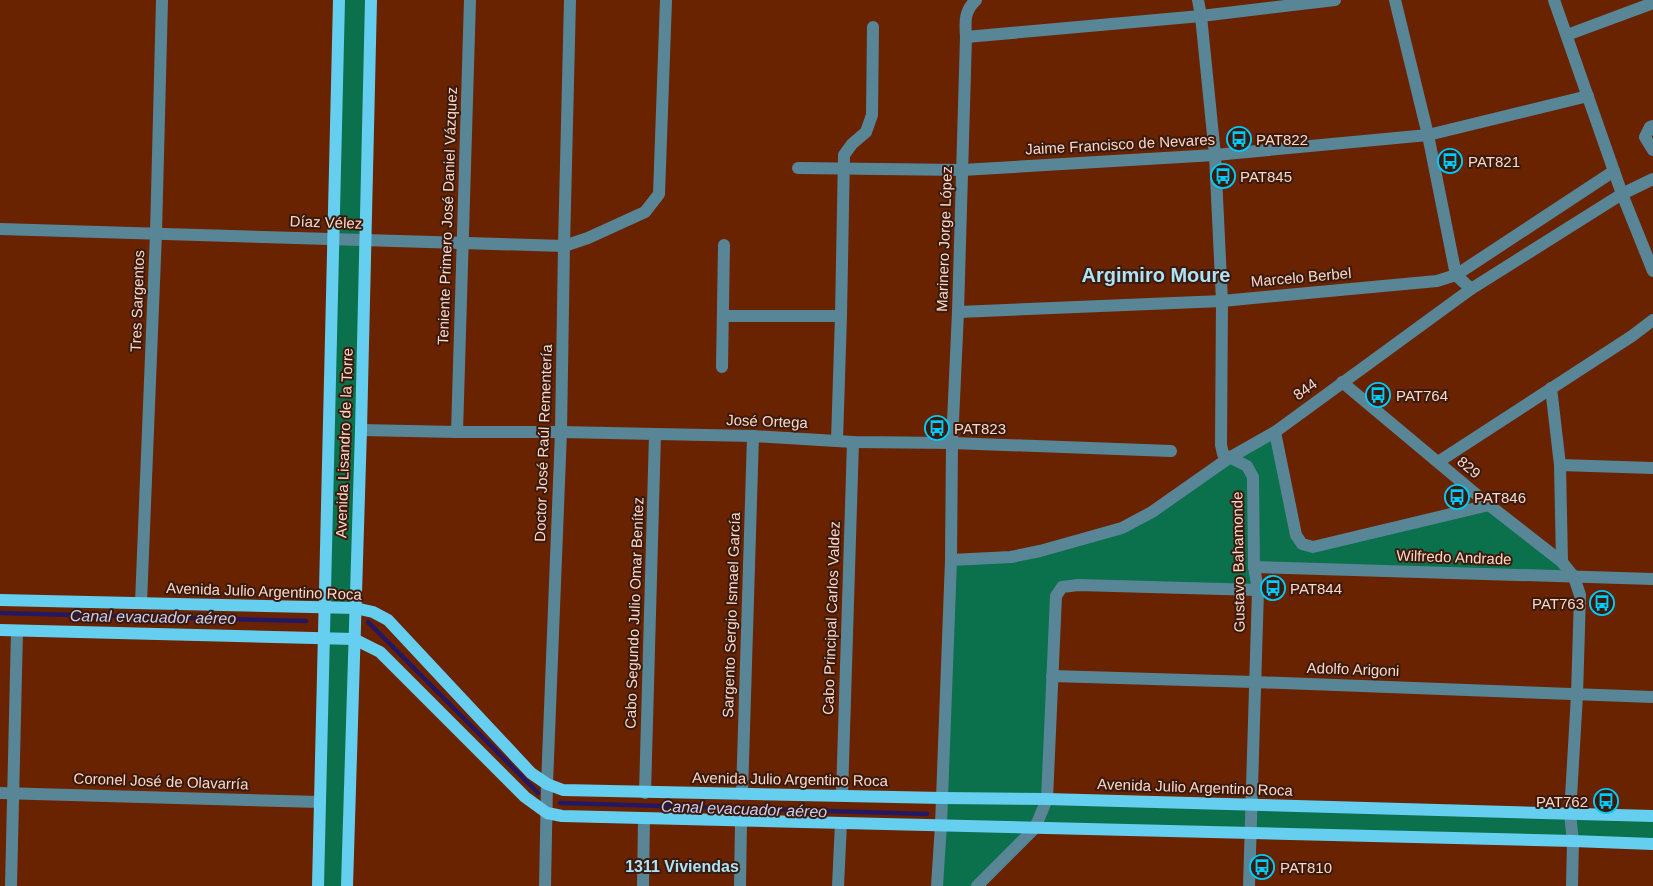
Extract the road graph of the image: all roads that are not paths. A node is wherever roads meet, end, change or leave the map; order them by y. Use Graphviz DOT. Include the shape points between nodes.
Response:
graph roads {
  1 [pos="162,0"];
  2 [pos="339,0"];
  3 [pos="371,0"];
  4 [pos="470,0"];
  5 [pos="570,0"];
  6 [pos="666,0"];
  7 [pos="976,0"];
  8 [pos="1198,0"];
  9 [pos="1335,0"];
  10 [pos="1395,0"];
  11 [pos="1554,0"];
  12 [pos="1653,3"];
  13 [pos="1201,16"];
  14 [pos="874,27"];
  15 [pos="1566,35"];
  16 [pos="966,37"];
  17 [pos="1588,96"];
  18 [pos="1653,126"];
  19 [pos="1428,136"];
  20 [pos="1653,150"];
  21 [pos="1215,155"];
  22 [pos="798,168"];
  23 [pos="844,168"];
  24 [pos="962,170"];
  25 [pos="1614,171"];
  26 [pos="1653,179"];
  27 [pos="1622,194"];
  28 [pos="0,229"];
  29 [pos="156,233"];
  30 [pos="334,239"];
  31 [pos="365,240"];
  32 [pos="463,242"];
  33 [pos="724,245"];
  34 [pos="564,246"];
  35 [pos="1653,271"];
  36 [pos="1456,274"];
  37 [pos="1470,289"];
  38 [pos="1222,301"];
  39 [pos="958,312"];
  40 [pos="723,316"];
  41 [pos="841,316"];
  42 [pos="1653,320"];
  43 [pos="722,367"];
  44 [pos="1342,382"];
  45 [pos="1551,388"];
  46 [pos="361,430"];
  47 [pos="457,432"];
  48 [pos="561,432"];
  49 [pos="1275,432"];
  50 [pos="655,434"];
  51 [pos="753,436"];
  52 [pos="837,440"];
  53 [pos="853,442"];
  54 [pos="952,443"];
  55 [pos="1171,451"];
  56 [pos="1229,458"];
  57 [pos="1438,462"];
  58 [pos="1560,465"];
  59 [pos="1653,468"];
  60 [pos="1489,504"];
  61 [pos="951,560"];
  62 [pos="1562,562"];
  63 [pos="1254,567"];
  64 [pos="1574,577"];
  65 [pos="1653,579"];
  66 [pos="1258,590"];
  67 [pos="0,600"];
  68 [pos="141,603"];
  69 [pos="325,607"];
  70 [pos="355,608"];
  71 [pos="0,630"];
  72 [pos="18,631"];
  73 [pos="324,638"];
  74 [pos="354,639"];
  75 [pos="1052,676"];
  76 [pos="1254,682"];
  77 [pos="1577,695"];
  78 [pos="1653,697"];
  79 [pos="547,784"];
  80 [pos="645,792"];
  81 [pos="0,793"];
  82 [pos="14,793"];
  83 [pos="742,794"];
  84 [pos="842,795"];
  85 [pos="942,798"];
  86 [pos="1047,799"];
  87 [pos="320,802"];
  88 [pos="1252,805"];
  89 [pos="546,813"];
  90 [pos="1570,814"];
  91 [pos="1653,816"];
  92 [pos="644,819"];
  93 [pos="742,821"];
  94 [pos="842,823"];
  95 [pos="942,825"];
  96 [pos="1035,828"];
  97 [pos="1250,833"];
  98 [pos="1573,841"];
  99 [pos="1653,844"];
  100 [pos="11,886"];
  101 [pos="318,886"];
  102 [pos="347,886"];
  103 [pos="544,886"];
  104 [pos="643,886"];
  105 [pos="740,886"];
  106 [pos="838,886"];
  107 [pos="937,886"];
  108 [pos="978,886"];
  109 [pos="1249,886"];
  110 [pos="1572,886"];
  1 -- 29 [label="street, Tres Sargentos"];
  2 -- 30 [label="main road, Avenida Lisandro de la Torre"];
  3 -- 31 [label="main road, Avenida Lisandro de la Torre"];
  4 -- 32 [label="street, Teniente Primero José Daniel Vázquez"];
  5 -- 34 [label="street, Doctor José Raúl Rementería"];
  6 -- 34 [label="street, Díaz Vélez" via="659,194 645,212"];
  7 -- 16 [label="street, Marinero Jorge López" via="965,16"];
  8 -- 13 [label="street"];
  9 -- 13 [label="street"];
  10 -- 19 [label="street"];
  11 -- 15 [label="street"];
  12 -- 15 [label="street"];
  13 -- 16 [label="street"];
  13 -- 21 [label="street"];
  14 -- 23 [label="street" via="872,115 866,132 844,155"];
  15 -- 17 [label="street"];
  16 -- 24 [label="street, Marinero Jorge López"];
  17 -- 19 [label="street, Jaime Francisco de Nevares"];
  17 -- 25 [label="street"];
  18 -- 20 [label="street" via="1645,137"];
  19 -- 21 [label="street, Jaime Francisco de Nevares"];
  19 -- 36 [label="street"];
  21 -- 24 [label="street, Jaime Francisco de Nevares"];
  21 -- 38 [label="street"];
  22 -- 23 [label="street, Jaime Francisco de Nevares"];
  23 -- 24 [label="street, Jaime Francisco de Nevares"];
  23 -- 41 [label="street"];
  24 -- 39 [label="street, Marinero Jorge López"];
  25 -- 27 [label="street"];
  25 -- 36 [label="street, Marcelo Berbel"];
  26 -- 27 [label="street, 844"];
  27 -- 35 [label="street"];
  27 -- 37 [label="street, 844"];
  28 -- 29 [label="street, Díaz Vélez"];
  29 -- 30 [label="street, Díaz Vélez"];
  29 -- 68 [label="street, Tres Sargentos"];
  30 -- 31 [label="street, Díaz Vélez"];
  30 -- 69 [label="main road, Avenida Lisandro de la Torre"];
  31 -- 32 [label="street, Díaz Vélez"];
  31 -- 46 [label="main road, Avenida Lisandro de la Torre"];
  32 -- 34 [label="street, Díaz Vélez"];
  32 -- 47 [label="street, Teniente Primero José Daniel Vázquez"];
  33 -- 40 [label="street"];
  34 -- 48 [label="street, Doctor José Raúl Rementería"];
  36 -- 37 [label="street"];
  36 -- 38 [label="street, Marcelo Berbel" via="1437,282"];
  37 -- 44 [label="street, 844"];
  38 -- 39 [label="street, Marcelo Berbel"];
  38 -- 56 [label="street" via="1221,445 1223,454"];
  39 -- 54 [label="street, Marinero Jorge López"];
  40 -- 41 [label="street"];
  40 -- 43 [label="street"];
  41 -- 52 [label="street"];
  42 -- 45 [label="street"];
  44 -- 49 [label="street, 844"];
  44 -- 57 [label="street, 829"];
  45 -- 57 [label="street"];
  45 -- 58 [label="street"];
  46 -- 47 [label="street, José Ortega"];
  46 -- 70 [label="main road, Avenida Lisandro de la Torre"];
  47 -- 48 [label="street, José Ortega"];
  48 -- 50 [label="street, José Ortega"];
  48 -- 79 [label="street, Doctor José Raúl Rementería"];
  49 -- 56 [label="street, 844"];
  49 -- 60 [label="street" via="1296,535 1302,544 1313,547"];
  50 -- 51 [label="street, José Ortega"];
  50 -- 80 [label="street, Cabo Segundo Julio Omar Benítez"];
  51 -- 52 [label="street, José Ortega"];
  51 -- 83 [label="street, Sargento Sergio Ismael García"];
  52 -- 53 [label="street, José Ortega"];
  53 -- 54 [label="street, José Ortega"];
  53 -- 84 [label="street, Cabo Principal Carlos Valdez"];
  54 -- 55 [label="street, José Ortega"];
  54 -- 61 [label="street, Marinero Jorge López"];
  56 -- 61 [label="street, 844" via="1152,512 1122,528 1011,557"];
  56 -- 63 [label="street, Gustavo Bahamonde" via="1247,466 1253,477"];
  57 -- 60 [label="street, 829"];
  58 -- 59 [label="street"];
  58 -- 62 [label="street"];
  60 -- 62 [label="street, 829"];
  61 -- 85 [label="street, Marinero Jorge López"];
  62 -- 64 [label="street, 829"];
  63 -- 64 [label="street, Wilfredo Andrade"];
  63 -- 66 [label="street, Gustavo Bahamonde"];
  64 -- 65 [label="street, Wilfredo Andrade"];
  64 -- 77 [label="street" via="1580,595"];
  66 -- 75 [label="street" via="1078,584 1062,587 1056,596"];
  66 -- 76 [label="street, Gustavo Bahamonde"];
  67 -- 68 [label="main road, Avenida Julio Argentino Roca"];
  68 -- 69 [label="main road, Avenida Julio Argentino Roca"];
  69 -- 70 [label="main road, Avenida Julio Argentino Roca"];
  69 -- 73 [label="main road, Avenida Lisandro de la Torre"];
  70 -- 74 [label="main road, Avenida Lisandro de la Torre"];
  70 -- 79 [label="main road, Avenida Julio Argentino Roca" via="374,612 388,620 531,773"];
  71 -- 72 [label="main road"];
  72 -- 73 [label="main road"];
  72 -- 82 [label="street"];
  73 -- 74 [label="main road"];
  73 -- 87 [label="main road, Avenida Lisandro de la Torre"];
  74 -- 89 [label="main road" via="380,652 525,797"];
  74 -- 102 [label="main road, Avenida Lisandro de la Torre"];
  75 -- 76 [label="street, Adolfo Arigoni"];
  75 -- 86 [label="street"];
  76 -- 77 [label="street, Adolfo Arigoni"];
  76 -- 88 [label="street, Gustavo Bahamonde"];
  77 -- 78 [label="street, Adolfo Arigoni"];
  77 -- 90 [label="street"];
  79 -- 80 [label="main road, Avenida Julio Argentino Roca" via="563,790"];
  79 -- 89 [label="street, Doctor José Raúl Rementería"];
  80 -- 83 [label="main road, Avenida Julio Argentino Roca"];
  81 -- 82 [label="street, Coronel José de Olavarría"];
  82 -- 87 [label="street, Coronel José de Olavarría"];
  82 -- 100 [label="street"];
  83 -- 84 [label="main road, Avenida Julio Argentino Roca"];
  84 -- 85 [label="main road, Avenida Julio Argentino Roca"];
  85 -- 86 [label="main road, Avenida Julio Argentino Roca"];
  85 -- 95 [label="street, Marinero Jorge López"];
  86 -- 88 [label="main road, Avenida Julio Argentino Roca"];
  86 -- 96 [label="street"];
  87 -- 101 [label="main road, Avenida Lisandro de la Torre"];
  88 -- 90 [label="main road, Avenida Julio Argentino Roca"];
  88 -- 97 [label="street, Gustavo Bahamonde"];
  89 -- 92 [label="main road"];
  89 -- 103 [label="street, Doctor José Raúl Rementería"];
  90 -- 91 [label="main road, Avenida Julio Argentino Roca"];
  90 -- 98 [label="street"];
  92 -- 93 [label="main road"];
  92 -- 104 [label="street"];
  93 -- 94 [label="main road"];
  93 -- 105 [label="street"];
  94 -- 95 [label="main road"];
  94 -- 106 [label="street"];
  95 -- 96 [label="main road"];
  95 -- 107 [label="street"];
  96 -- 97 [label="main road"];
  96 -- 108 [label="street"];
  97 -- 98 [label="main road"];
  97 -- 109 [label="street"];
  98 -- 99 [label="main road"];
  98 -- 110 [label="street"];
}
